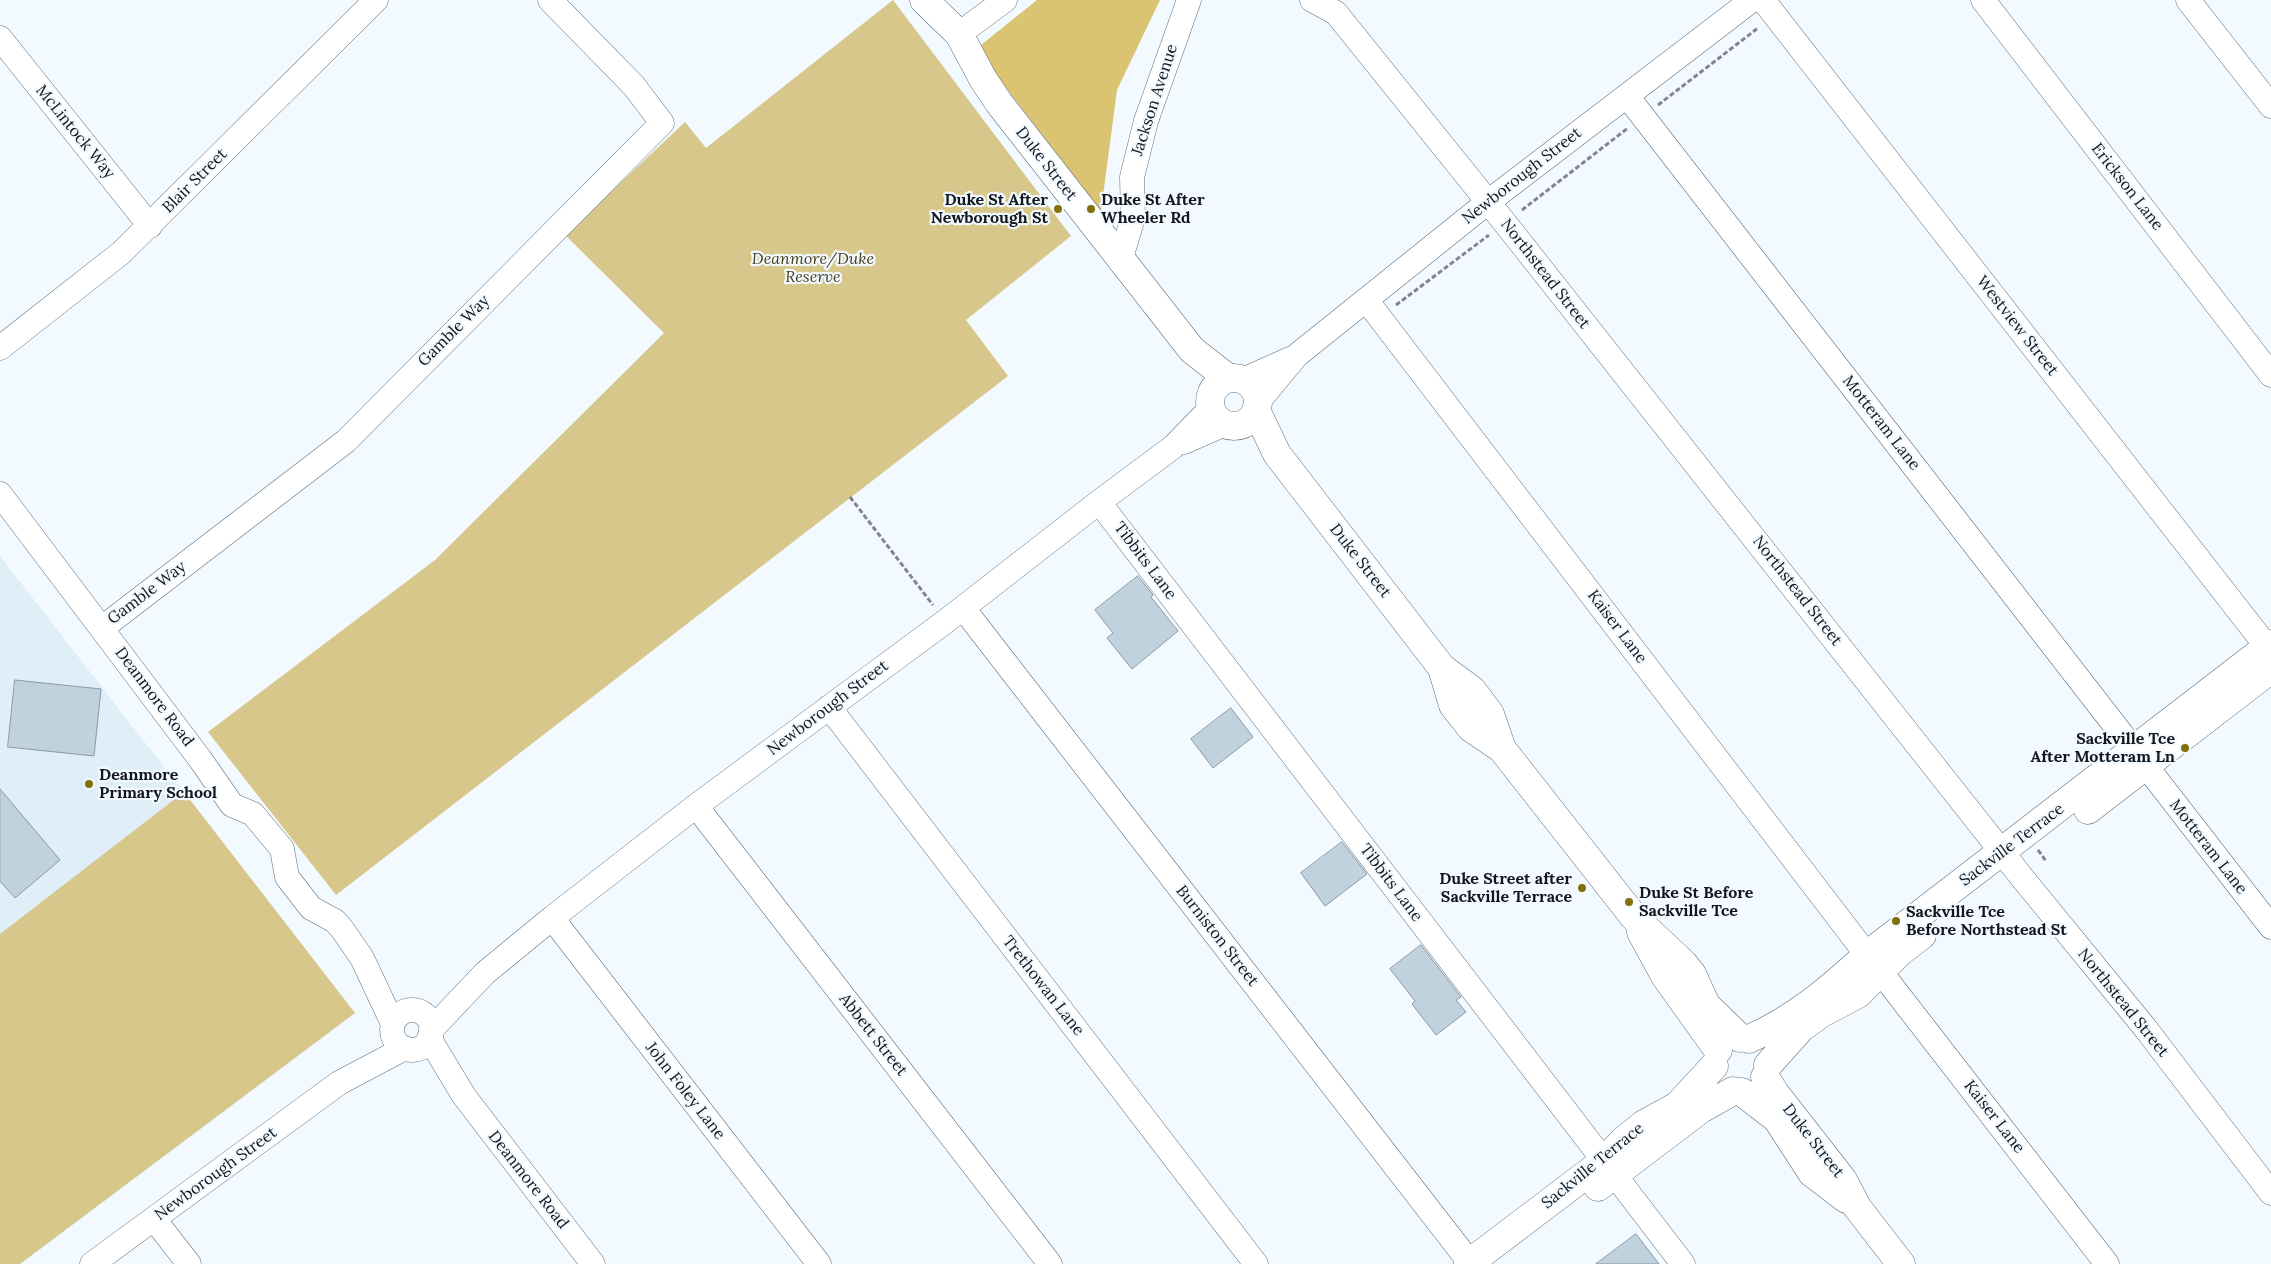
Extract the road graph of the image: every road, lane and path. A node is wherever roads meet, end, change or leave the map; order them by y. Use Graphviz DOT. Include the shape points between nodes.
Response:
graph roads {
  1 [pos="376,0"];
  2 [pos="550,0"];
  3 [pos="924,0"];
  4 [pos="1005,0"];
  5 [pos="1189,0"];
  6 [pos="1312,0"];
  7 [pos="1752,0"];
  8 [pos="1983,0"];
  9 [pos="2188,0"];
  10 [pos="1769,8"];
  11 [pos="959,34"];
  12 [pos="0,38"];
  13 [pos="1627,96"];
  14 [pos="2271,106"];
  15 [pos="1643,116"];
  16 [pos="1488,202"];
  17 [pos="1505,222"];
  18 [pos="150,226"];
  19 [pos="1120,261"];
  20 [pos="1374,309"];
  21 [pos="0,348"];
  22 [pos="2271,375"];
  23 [pos="1233,402"];
  24 [pos="0,494"];
  25 [pos="850,498"];
  26 [pos="1099,502"];
  27 [pos="954,614"];
  28 [pos="102,628"];
  29 [pos="2270,653"];
  30 [pos="829,707"];
  31 [pos="2140,758"];
  32 [pos="696,806"];
  33 [pos="2008,859"];
  34 [pos="552,918"];
  35 [pos="2271,927"];
  36 [pos="1874,963"];
  37 [pos="411,1030"];
  38 [pos="1730,1048"];
  39 [pos="1767,1071"];
  40 [pos="1738,1092"];
  41 [pos="1609,1168"];
  42 [pos="2271,1193"];
  43 [pos="1857,1206"];
  44 [pos="154,1219"];
  45 [pos="92,1264"];
  46 [pos="189,1264"];
  47 [pos="593,1264"];
  48 [pos="819,1264"];
  49 [pos="1050,1264"];
  50 [pos="1256,1264"];
  51 [pos="1470,1264"];
  52 [pos="1498,1264"];
  53 [pos="1683,1264"];
  54 [pos="1901,1264"];
  55 [pos="2107,1264"];
  1 -- 18 [label="street, Blair Street"];
  2 -- 28 [label="street, Gamble Way" via="634,86 662,123 346,441"];
  3 -- 11 [label="main road, Duke Street"];
  4 -- 11 [label="street"];
  5 -- 19 [label="street, Jackson Avenue" via="1146,121 1132,177 1134,218"];
  6 -- 16 [label="street, Northstead Street" via="1336,13"];
  7 -- 13 [label="street, Newborough Street"];
  8 -- 22 [label="street, Erickson Lane"];
  9 -- 14 [label="street"];
  10 -- 15 [label="path"];
  10 -- 29 [label="street, Westview Street"];
  11 -- 19 [label="main road, Duke Street" via="999,103"];
  12 -- 18 [label="street, McLintock Way"];
  13 -- 15 [label="street, Motteram Lane"];
  13 -- 16 [label="street, Newborough Street"];
  15 -- 17 [label="path"];
  15 -- 31 [label="street, Motteram Lane"];
  16 -- 17 [label="street, Northstead Street"];
  16 -- 20 [label="street, Newborough Street"];
  17 -- 20 [label="path"];
  17 -- 33 [label="street, Northstead Street"];
  18 -- 21 [label="street, Blair Street" via="121,253"];
  19 -- 23 [label="main road, Duke Street"];
  20 -- 23 [label="street, Newborough Street" via="1296,356"];
  20 -- 36 [label="street, Kaiser Lane"];
  23 -- 26 [label="street, Newborough Street"];
  23 -- 38 [label="main road, Duke Street" via="1442,668 1453,705 1471,728 1502,749 1634,917 1692,974"];
  24 -- 28 [label="street, Deanmore Road"];
  25 -- 27 [label="path"];
  26 -- 27 [label="street, Newborough Street"];
  26 -- 41 [label="street, Tibbits Lane"];
  27 -- 30 [label="street, Newborough Street"];
  27 -- 51 [label="street, Burniston Street"];
  28 -- 37 [label="street, Deanmore Road" via="232,805 253,814 282,849 287,877 311,908 336,921 362,958 374,984"];
  29 -- 31 [label="main road, Sackville Terrace"];
  30 -- 32 [label="street, Newborough Street"];
  30 -- 50 [label="street, Trethowan Lane"];
  31 -- 33 [label="main road, Sackville Terrace"];
  31 -- 35 [label="street, Motteram Lane"];
  32 -- 34 [label="street, Newborough Street"];
  32 -- 49 [label="street, Abbett Street"];
  33 -- 36 [label="main road, Sackville Terrace"];
  33 -- 42 [label="street, Northstead Street" via="2146,1029"];
  34 -- 37 [label="street, Newborough Street"];
  34 -- 48 [label="street, John Foley Lane"];
  36 -- 38 [label="main road, Sackville Terrace" via="1831,988 1775,1028"];
  36 -- 39 [label="main road, Sackville Terrace" via="1858,994 1806,1024"];
  36 -- 55 [label="street, Kaiser Lane"];
  37 -- 44 [label="street, Newborough Street"];
  37 -- 47 [label="street, Deanmore Road"];
  38 -- 39 [label="main road" via="1763,1048"];
  38 -- 40 [label="main road" via="1719,1082"];
  38 -- 41 [label="main road, Sackville Terrace" via="1677,1106 1644,1124"];
  39 -- 40 [label="main road" via="1755,1088"];
  39 -- 43 [label="main road, Duke Street" via="1775,1093 1843,1180"];
  40 -- 41 [label="main road, Sackville Terrace" via="1701,1109"];
  40 -- 43 [label="main road, Duke Street" via="1777,1119 1812,1173"];
  41 -- 51 [label="main road, Sackville Terrace"];
  41 -- 52 [label="main road, Sackville Terrace"];
  41 -- 53 [label="street, Tibbits Lane"];
  43 -- 54 [label="main road, Duke Street"];
  44 -- 45 [label="street, Newborough Street"];
  44 -- 46 [label="street"];
}
